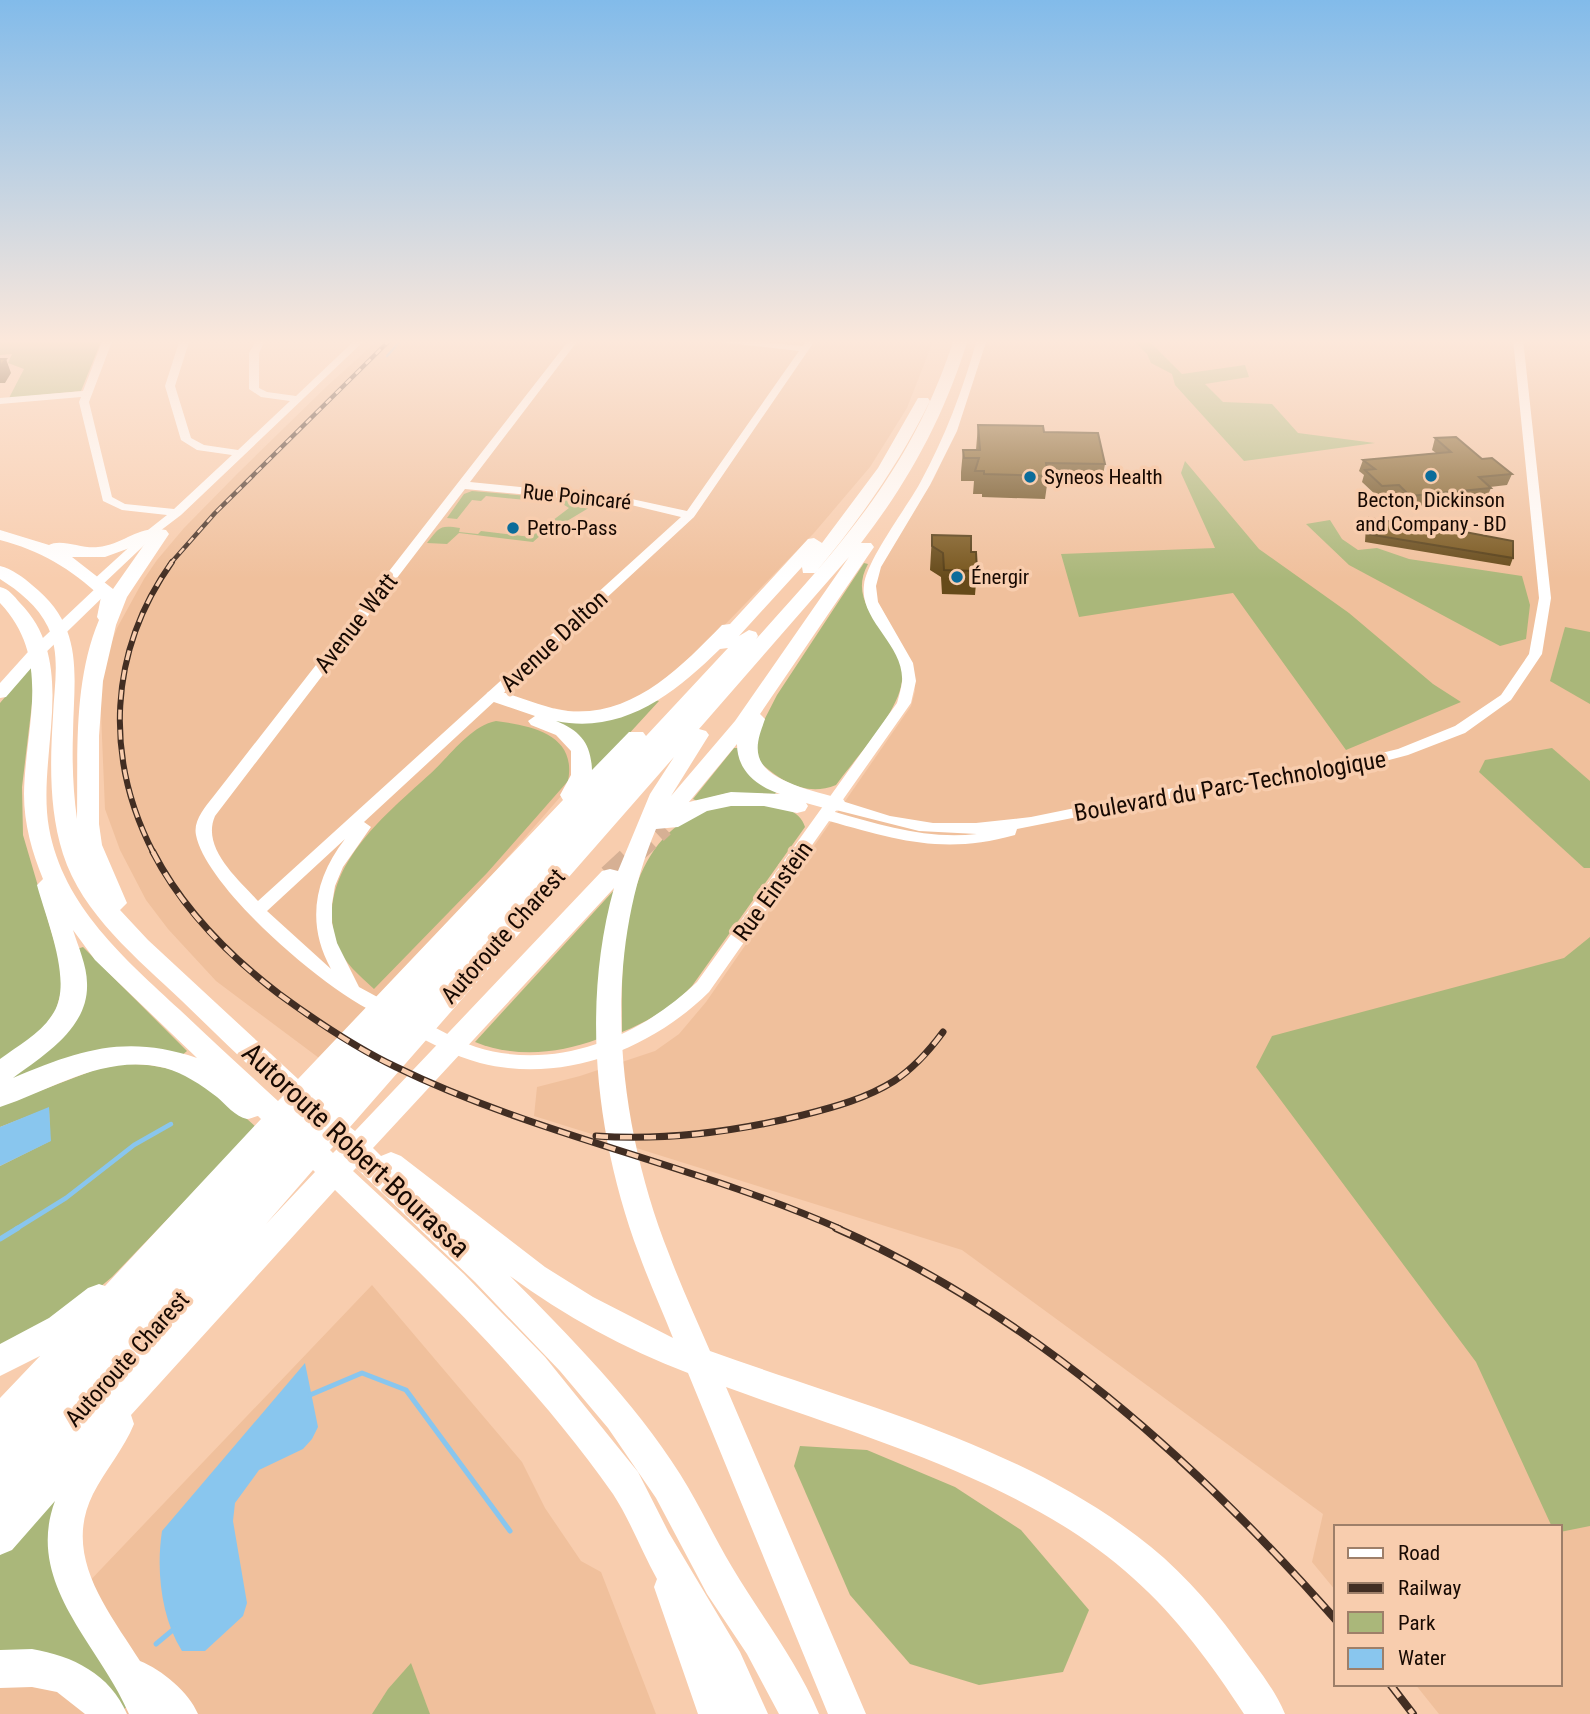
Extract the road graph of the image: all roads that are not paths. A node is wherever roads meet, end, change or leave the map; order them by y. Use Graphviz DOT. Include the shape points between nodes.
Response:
graph roads {
  1 [pos="88,419"];
  2 [pos="180,419"];
  3 [pos="276,419"];
  4 [pos="514,419"];
  5 [pos="758,419"];
  6 [pos="909,419"];
  7 [pos="913,419"];
  8 [pos="931,419"];
  9 [pos="957,419"];
  10 [pos="1526,419"];
  11 [pos="926,430"];
  12 [pos="240,453"];
  13 [pos="463,485"];
  14 [pos="690,516"];
  15 [pos="164,525"];
  16 [pos="1,535"];
  17 [pos="847,549"];
  18 [pos="0,571"];
  19 [pos="100,587"];
  20 [pos="765,596"];
  21 [pos="7,598"];
  22 [pos="102,637"];
  23 [pos="64,652"];
  24 [pos="788,658"];
  25 [pos="0,677"];
  26 [pos="0,693"];
  27 [pos="490,700"];
  28 [pos="399,782"];
  29 [pos="831,810"];
  30 [pos="38,830"];
  31 [pos="610,877"];
  32 [pos="492,888"];
  33 [pos="258,911"];
  34 [pos="139,946"];
  35 [pos="353,992"];
  36 [pos="414,1004"];
  37 [pos="0,1073"];
  38 [pos="283,1081"];
  39 [pos="0,1094"];
  40 [pos="267,1166"];
  41 [pos="356,1192"];
  42 [pos="233,1279"];
  43 [pos="0,1361"];
  44 [pos="0,1422"];
  45 [pos="0,1460"];
  46 [pos="0,1502"];
  47 [pos="0,1538"];
  48 [pos="657,1545"];
  49 [pos="121,1662"];
  50 [pos="0,1669"];
  51 [pos="108,1714"];
  52 [pos="148,1714"];
  53 [pos="178,1714"];
  54 [pos="717,1714"];
  55 [pos="749,1714"];
  56 [pos="800,1714"];
  57 [pos="847,1714"];
  58 [pos="1266,1714"];
  1 -- 15 [label="street" via="108,501"];
  2 -- 12 [label="street" via="192,445"];
  3 -- 12 [label="street"];
  4 -- 13 [label="street, Avenue Watt"];
  5 -- 14 [label="street, Avenue Dalton"];
  6 -- 20 [label="highway" via="852,498"];
  7 -- 36 [label="highway, Autoroute Charest" via="879,479 820,557"];
  8 -- 11 [label="highway, Autoroute Charest"];
  9 -- 29 [label="street, Rue Einstein" via="943,453 869,583 870,600 908,665 907,695"];
  10 -- 29 [label="street, Boulevard du Parc-Technologique" via="1546,613 1538,650 1515,686 1457,730 1369,763 1171,794 1032,823 984,839 904,837"];
  11 -- 17 [label="highway, Autoroute Charest" via="893,487"];
  11 -- 24 [label="highway" via="919,460 889,511"];
  12 -- 15 [label="street"];
  13 -- 14 [label="street, Rue Poincaré" via="627,501"];
  13 -- 33 [label="street, Avenue Watt" via="208,813 203,831 208,847"];
  14 -- 27 [label="street, Avenue Dalton"];
  15 -- 16 [label="highway" via="121,547 84,555 29,538"];
  15 -- 19 [label="street"];
  15 -- 22 [label="highway" via="122,589"];
  16 -- 19 [label="highway" via="50,550"];
  17 -- 36 [label="highway, Autoroute Charest"];
  17 -- 57 [label="highway" via="827,580 695,739 654,806 630,865 615,925 607,1017 614,1102 634,1196 653,1252"];
  18 -- 23 [label="highway, Autoroute Robert-Bourassa" via="34,595 55,622"];
  19 -- 22 [label="highway" via="110,598"];
  19 -- 25 [label="main road"];
  19 -- 26 [label="main road"];
  20 -- 27 [label="highway" via="675,679 630,710 603,717 569,717"];
  20 -- 32 [label="highway"];
  21 -- 30 [label="highway, Autoroute Robert-Bourassa" via="35,634 43,666 36,776"];
  22 -- 34 [label="highway" via="89,695 88,824 91,845 119,914"];
  23 -- 34 [label="highway, Autoroute Robert-Bourassa" via="62,776 68,830 75,856 100,901"];
  24 -- 29 [label="highway" via="750,730 747,759 772,783"];
  24 -- 29 [label="highway" via="662,825 700,805 735,798"];
  27 -- 28 [label="street, Avenue Dalton"];
  27 -- 32 [label="highway" via="563,732 578,745 584,763 580,782 570,797"];
  28 -- 33 [label="street, Avenue Dalton"];
  28 -- 35 [label="street" via="345,850 328,884 324,933"];
  29 -- 35 [label="street, Rue Einstein" via="695,996 669,1019 624,1042 559,1060 494,1059 448,1044"];
  30 -- 37 [label="highway" via="74,992 63,1020 47,1039"];
  30 -- 41 [label="highway, Autoroute Robert-Bourassa" via="52,874 104,954"];
  31 -- 42 [label="highway"];
  32 -- 36 [label="highway"];
  33 -- 35 [label="street, Rue Einstein" via="295,949"];
  34 -- 38 [label="highway, Autoroute Robert-Bourassa"];
  36 -- 40 [label="highway, Autoroute Charest"];
  36 -- 40 [label="highway"];
  38 -- 56 [label="highway, Autoroute Robert-Bourassa" via="525,1310 620,1418 668,1486"];
  38 -- 58 [label="highway" via="507,1256 619,1328 689,1359 960,1456 1036,1491 1090,1523 1128,1550 1169,1589 1234,1664"];
  39 -- 41 [label="highway" via="73,1065 111,1057 156,1057 183,1063 219,1084"];
  40 -- 43 [label="highway" via="51,1334"];
  40 -- 44 [label="highway"];
  40 -- 45 [label="highway, Autoroute Charest"];
  40 -- 46 [label="highway, Autoroute Charest"];
  41 -- 48 [label="highway, Autoroute Robert-Bourassa" via="534,1368 626,1484"];
  42 -- 47 [label="highway"];
  42 -- 49 [label="highway" via="103,1445 80,1481 71,1507 64,1549 70,1575"];
  48 -- 54 [label="highway"];
  48 -- 55 [label="highway, Autoroute Robert-Bourassa" via="694,1605"];
  49 -- 52 [label="highway"];
  49 -- 53 [label="highway"];
  50 -- 51 [label="highway" via="38,1669 66,1676 90,1690"];
}
